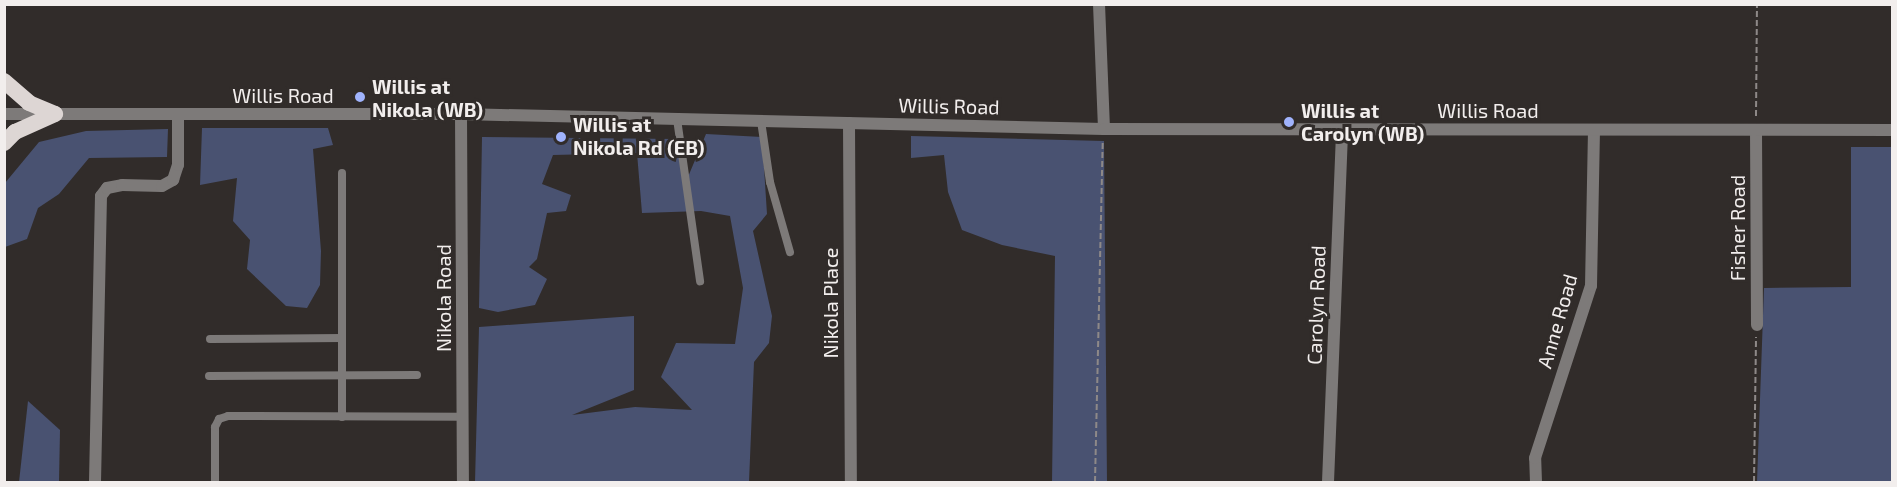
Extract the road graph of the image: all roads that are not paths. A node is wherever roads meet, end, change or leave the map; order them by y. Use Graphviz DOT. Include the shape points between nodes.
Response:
graph roads {
  1 [pos="1099,4"];
  2 [pos="4,81"];
  3 [pos="4,114"];
  4 [pos="55,114"];
  5 [pos="178,114"];
  6 [pos="461,114"];
  7 [pos="677,119"];
  8 [pos="761,121"];
  9 [pos="849,123"];
  10 [pos="1104,129"];
  11 [pos="1342,130"];
  12 [pos="1594,130"];
  13 [pos="1756,130"];
  14 [pos="1893,130"];
  15 [pos="4,143"];
  16 [pos="342,173"];
  17 [pos="790,252"];
  18 [pos="699,281"];
  19 [pos="1757,325"];
  20 [pos="342,338"];
  21 [pos="210,339"];
  22 [pos="342,374"];
  23 [pos="417,375"];
  24 [pos="209,376"];
  25 [pos="342,417"];
  26 [pos="463,417"];
  27 [pos="95,483"];
  28 [pos="215,483"];
  29 [pos="463,483"];
  30 [pos="851,483"];
  31 [pos="1328,483"];
  32 [pos="1536,483"];
  1 -- 10 [label="street"];
  2 -- 4 [label="highway" via="29,104"];
  3 -- 4 [label="street, Willis Road"];
  4 -- 5 [label="street, Willis Road"];
  4 -- 15 [label="highway" via="15,132"];
  5 -- 6 [label="street, Willis Road"];
  5 -- 27 [label="street" via="178,165 173,180 162,186 122,184 107,188 101,196"];
  6 -- 7 [label="street, Willis Road"];
  6 -- 26 [label="street, Nikola Road"];
  7 -- 8 [label="street, Willis Road"];
  7 -- 18 [label="lane"];
  8 -- 9 [label="street, Willis Road"];
  8 -- 17 [label="lane" via="770,182"];
  9 -- 10 [label="street, Willis Road"];
  9 -- 30 [label="street, Nikola Place"];
  10 -- 11 [label="street, Willis Road"];
  11 -- 12 [label="street, Willis Road"];
  11 -- 31 [label="street, Carolyn Road"];
  12 -- 13 [label="street, Willis Road"];
  12 -- 32 [label="street, Anne Road" via="1591,286 1535,458"];
  13 -- 14 [label="street, Willis Road"];
  13 -- 19 [label="street, Fisher Road"];
  16 -- 20 [label="lane"];
  20 -- 21 [label="lane"];
  20 -- 22 [label="lane"];
  22 -- 23 [label="lane"];
  22 -- 24 [label="lane"];
  22 -- 25 [label="lane"];
  25 -- 26 [label="lane"];
  25 -- 28 [label="lane" via="219,419 215,427"];
  26 -- 29 [label="street, Nikola Road"];
}
